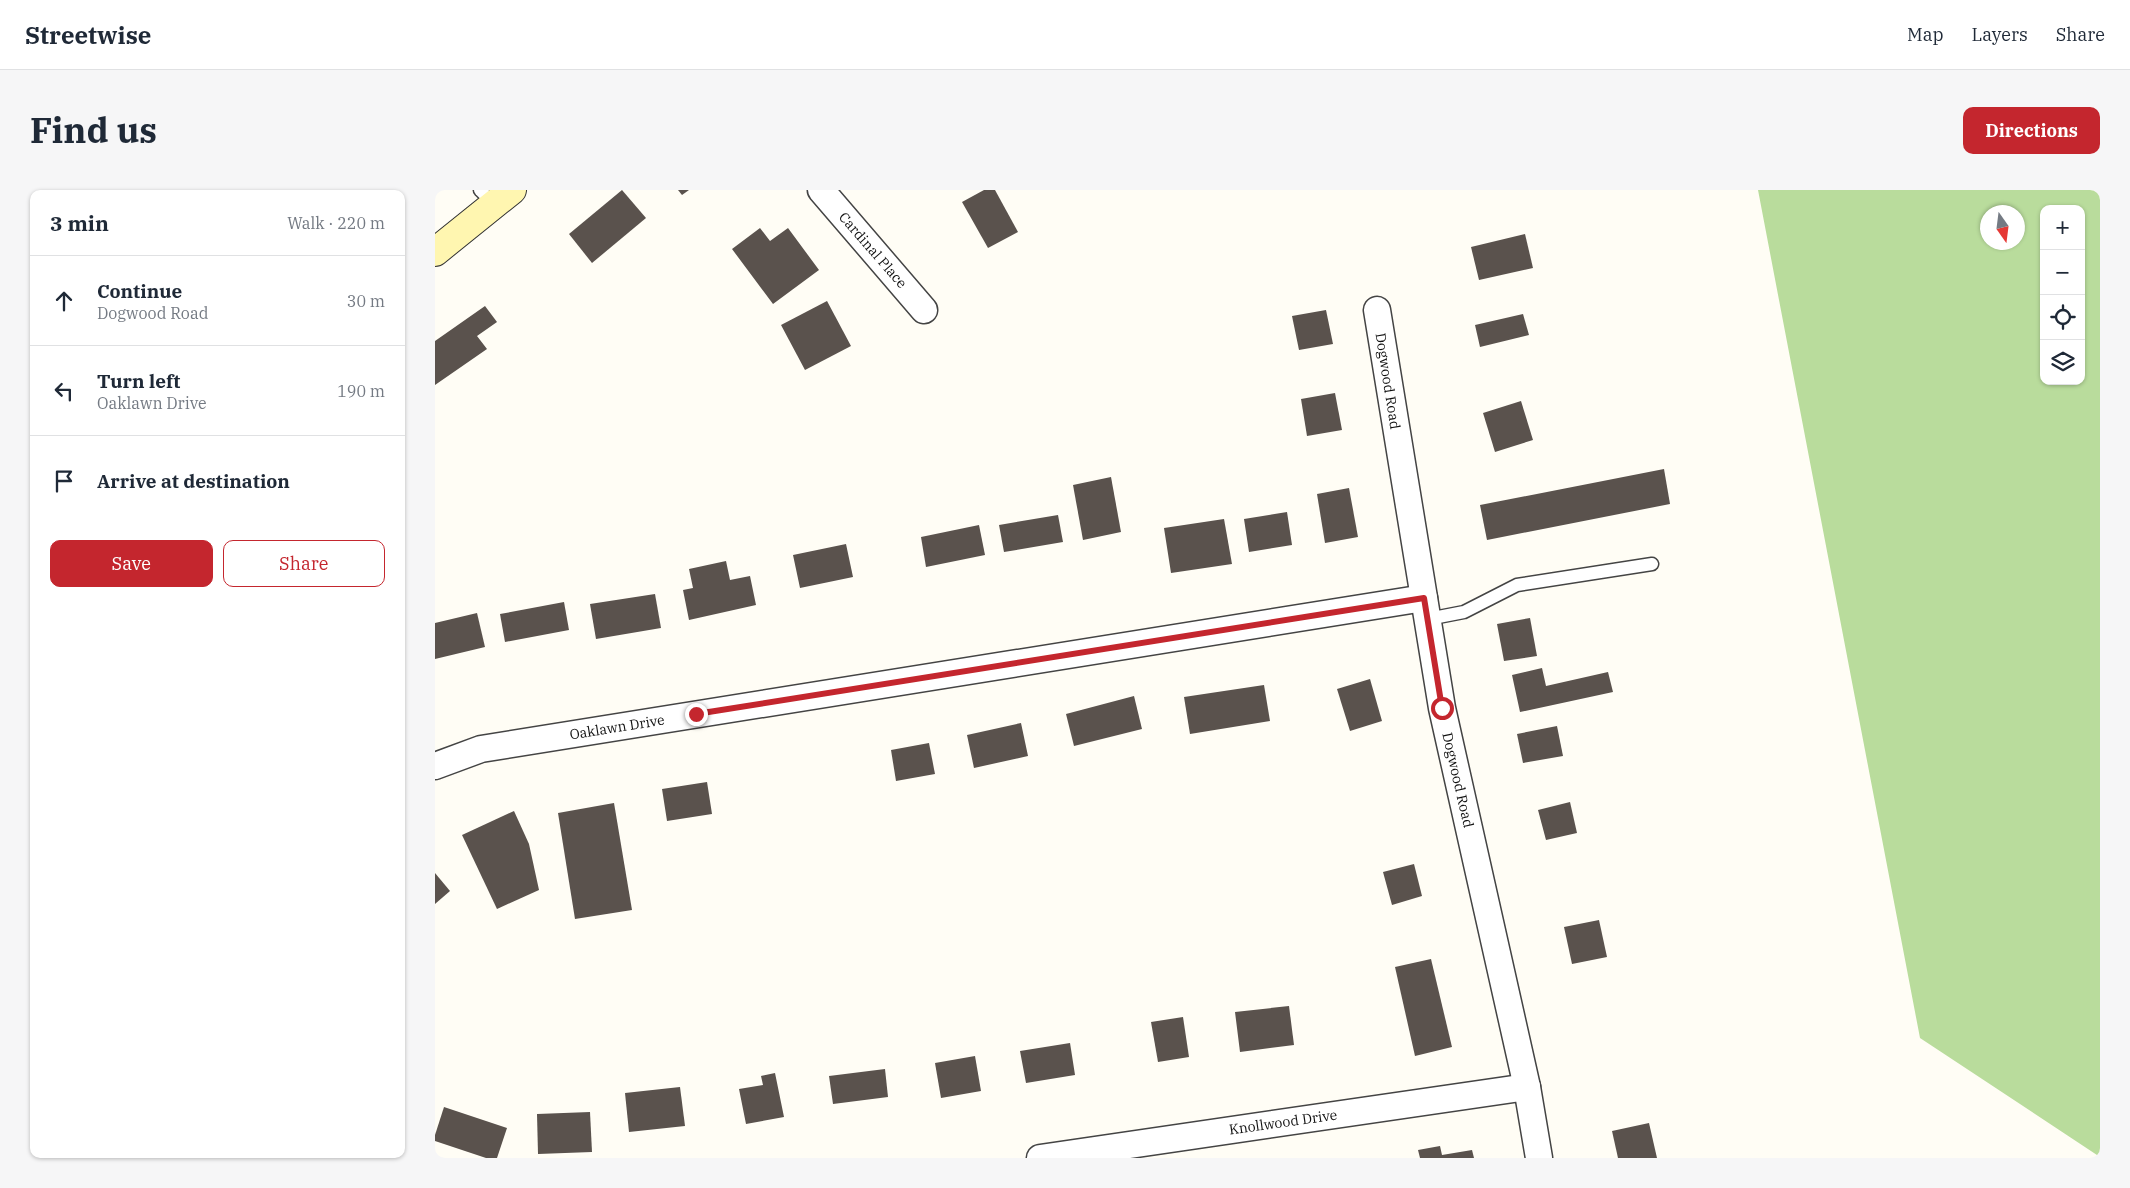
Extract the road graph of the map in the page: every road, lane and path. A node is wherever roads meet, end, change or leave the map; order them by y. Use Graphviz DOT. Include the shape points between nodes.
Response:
graph roads {
  1 [pos="821,190"];
  2 [pos="496,195"];
  3 [pos="435,252"];
  4 [pos="924,310"];
  5 [pos="1377,310"];
  6 [pos="1652,564"];
  7 [pos="1426,608"];
  8 [pos="435,766"];
  9 [pos="1527,1087"];
  10 [pos="1040,1158"];
  11 [pos="1539,1158"];
  1 -- 4 [label="street, Cardinal Place"];
  2 -- 3 [label="street"];
  5 -- 7 [label="street, Dogwood Road"];
  6 -- 7 [label="lane" via="1517,585 1465,612"];
  7 -- 8 [label="street, Oaklawn Drive" via="481,749"];
  7 -- 9 [label="street, Dogwood Road" via="1442,708"];
  9 -- 10 [label="street, Knollwood Drive"];
  9 -- 11 [label="street, Dogwood Road"];
}
